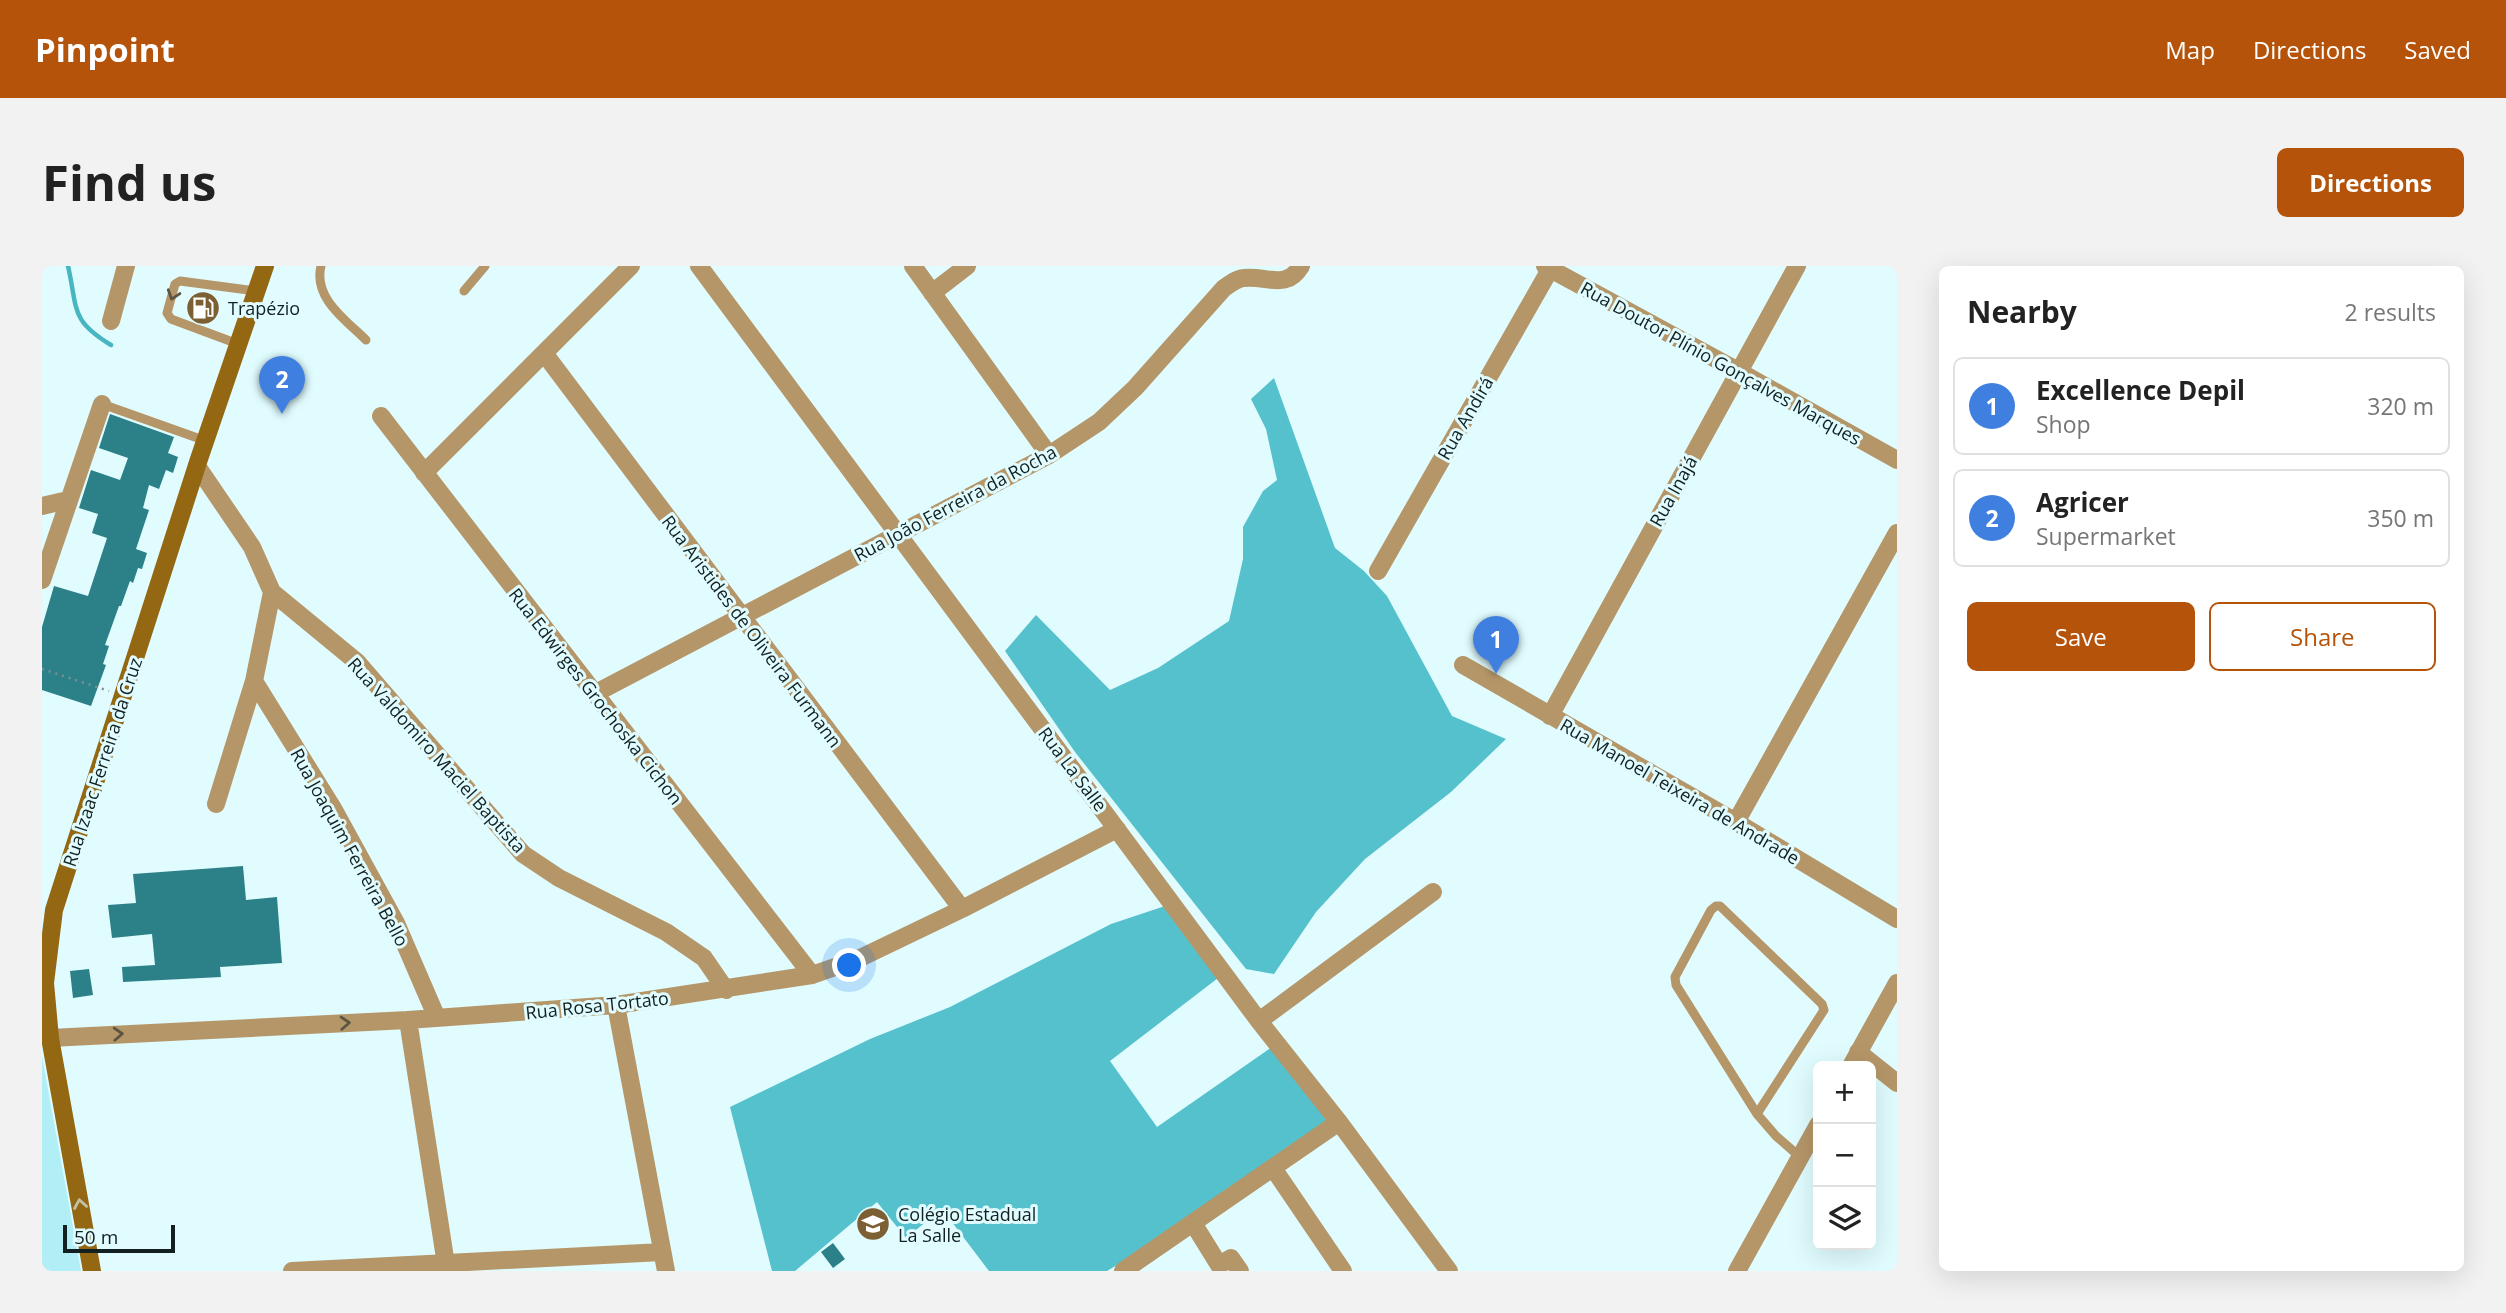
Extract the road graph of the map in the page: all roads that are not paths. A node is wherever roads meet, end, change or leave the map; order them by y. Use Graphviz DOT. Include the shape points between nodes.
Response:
graph roads {
  1 [pos="126,266"];
  2 [pos="265,266"];
  3 [pos="320,266"];
  4 [pos="485,266"];
  5 [pos="631,266"];
  6 [pos="699,266"];
  7 [pos="913,266"];
  8 [pos="967,266"];
  9 [pos="1301,266"];
  10 [pos="1797,266"];
  11 [pos="1549,267"];
  12 [pos="464,291"];
  13 [pos="256,292"];
  14 [pos="932,293"];
  15 [pos="111,321"];
  16 [pos="366,340"];
  17 [pos="238,344"];
  18 [pos="544,353"];
  19 [pos="1738,371"];
  20 [pos="103,404"];
  21 [pos="381,416"];
  22 [pos="206,440"];
  23 [pos="1049,455"];
  24 [pos="1897,460"];
  25 [pos="197,466"];
  26 [pos="424,473"];
  27 [pos="68,500"];
  28 [pos="42,506"];
  29 [pos="1897,533"];
  30 [pos="898,535"];
  31 [pos="1378,571"];
  32 [pos="42,580"];
  33 [pos="272,592"];
  34 [pos="741,617"];
  35 [pos="1463,665"];
  36 [pos="254,681"];
  37 [pos="594,694"];
  38 [pos="1550,716"];
  39 [pos="216,804"];
  40 [pos="1736,822"];
  41 [pos="1117,829"];
  42 [pos="1433,892"];
  43 [pos="962,909"];
  44 [pos="1897,919"];
  45 [pos="812,975"];
  46 [pos="1897,983"];
  47 [pos="726,990"];
  48 [pos="616,1005"];
  49 [pos="437,1018"];
  50 [pos="408,1020"];
  51 [pos="1259,1021"];
  52 [pos="46,1038"];
  53 [pos="1855,1059"];
  54 [pos="1897,1083"];
  55 [pos="1757,1114"];
  56 [pos="1339,1122"];
  57 [pos="1813,1134"];
  58 [pos="1800,1157"];
  59 [pos="1273,1168"];
  60 [pos="1193,1223"];
  61 [pos="662,1252"];
  62 [pos="447,1266"];
  63 [pos="92,1271"];
  64 [pos="292,1271"];
  65 [pos="666,1271"];
  66 [pos="1124,1271"];
  67 [pos="1240,1271"];
  68 [pos="1343,1271"];
  69 [pos="1449,1271"];
  70 [pos="1737,1271"];
  1 -- 15 [label="street"];
  2 -- 13 [label="main road, Rua Izaac Ferreira da Cruz"];
  3 -- 16 [label="lane" via="324,298"];
  4 -- 12 [label="lane"];
  5 -- 18 [label="street"];
  6 -- 30 [label="street, Rua La Salle"];
  7 -- 14 [label="street"];
  8 -- 14 [label="street"];
  9 -- 23 [label="street, Rua João Ferreira da Rocha" via="1296,275 1281,281 1242,278 1224,288 1135,388 1099,422"];
  10 -- 19 [label="street, Rua Inajá"];
  11 -- 19 [label="street, Rua Doutor Plínio Gonçalves Marques"];
  11 -- 31 [label="street, Rua Andirá"];
  13 -- 17 [label="main road, Rua Izaac Ferreira da Cruz"];
  13 -- 17 [label="lane, one-way" via="175,284 167,313 172,319"];
  14 -- 23 [label="street"];
  17 -- 22 [label="main road, Rua Izaac Ferreira da Cruz"];
  18 -- 26 [label="street"];
  18 -- 34 [label="street, Rua Aristides de Oliveira Furmann"];
  19 -- 24 [label="street, Rua Doutor Plínio Gonçalves Marques"];
  19 -- 38 [label="street, Rua Inajá"];
  20 -- 22 [label="lane"];
  20 -- 27 [label="street"];
  21 -- 26 [label="street, Rua Edwirges Grochoska Cichon"];
  22 -- 25 [label="main road, Rua Izaac Ferreira da Cruz"];
  23 -- 30 [label="street, Rua João Ferreira da Rocha"];
  25 -- 33 [label="street, Rua Valdomiro Maciel Baptista" via="252,547"];
  25 -- 52 [label="main road, Rua Izaac Ferreira da Cruz" via="54,910 45,983"];
  26 -- 37 [label="street, Rua Edwirges Grochoska Cichon"];
  27 -- 28 [label="street"];
  27 -- 32 [label="street"];
  29 -- 40 [label="street"];
  30 -- 34 [label="street, Rua João Ferreira da Rocha"];
  30 -- 41 [label="street, Rua La Salle"];
  33 -- 36 [label="street"];
  33 -- 47 [label="street, Rua Valdomiro Maciel Baptista" via="357,662 523,854 559,878 666,932 704,958"];
  34 -- 37 [label="street, Rua João Ferreira da Rocha"];
  34 -- 43 [label="street, Rua Aristides de Oliveira Furmann"];
  35 -- 38 [label="street, Rua Manoel Teixeira de Andrade"];
  36 -- 39 [label="street"];
  36 -- 49 [label="street, Rua Joaquim Ferreira Bello" via="390,912"];
  37 -- 45 [label="street, Rua Edwirges Grochoska Cichon"];
  38 -- 40 [label="street, Rua Manoel Teixeira de Andrade"];
  40 -- 44 [label="street, Rua Manoel Teixeira de Andrade"];
  41 -- 43 [label="street, Rua Rosa Tortato"];
  41 -- 51 [label="street, Rua La Salle"];
  42 -- 51 [label="street"];
  43 -- 45 [label="street, Rua Rosa Tortato" via="858,959"];
  45 -- 47 [label="street, Rua Rosa Tortato"];
  46 -- 53 [label="street"];
  47 -- 48 [label="street, Rua Rosa Tortato"];
  48 -- 49 [label="street, Rua Rosa Tortato"];
  48 -- 61 [label="street"];
  49 -- 50 [label="street, Rua Rosa Tortato"];
  52 -- 50 [label="street, Rua Rosa Tortato, one-way"];
  50 -- 62 [label="street"];
  51 -- 56 [label="street, Rua La Salle"];
  63 -- 52 [label="main road, Rua Izaac Ferreira da Cruz, one-way"];
  53 -- 54 [label="street"];
  55 -- 55 [label="lane" via="1676,985 1675,977 1716,906 1824,1010"];
  55 -- 58 [label="lane"];
  56 -- 59 [label="street"];
  56 -- 69 [label="street, Rua La Salle"];
  57 -- 58 [label="street"];
  58 -- 70 [label="street"];
  59 -- 60 [label="street"];
  59 -- 68 [label="street"];
  60 -- 66 [label="street"];
  60 -- 67 [label="street" via="1219,1265 1231,1258"];
  61 -- 62 [label="street"];
  61 -- 65 [label="street"];
  62 -- 64 [label="street"];
}
